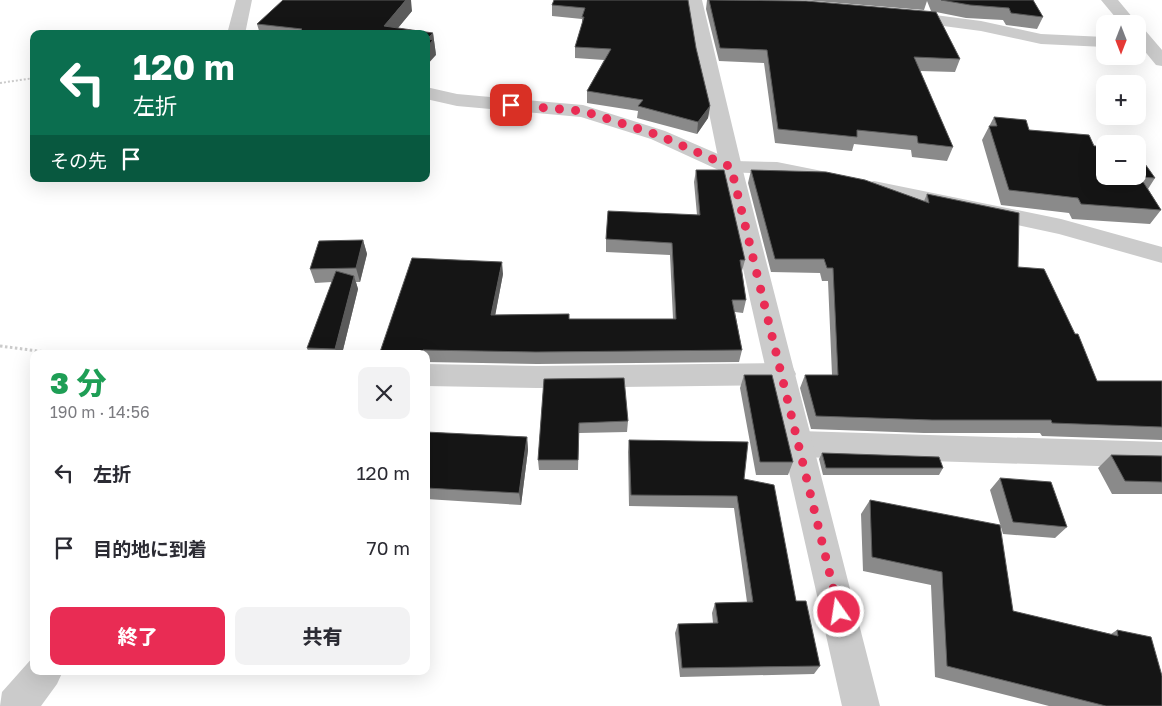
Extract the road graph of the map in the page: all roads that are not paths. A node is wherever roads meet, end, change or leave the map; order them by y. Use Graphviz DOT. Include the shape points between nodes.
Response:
graph roads {
  1 [pos="244,0"];
  2 [pos="922,0"];
  3 [pos="1110,0"];
  4 [pos="701,1"];
  5 [pos="892,14"];
  6 [pos="1122,15"];
  7 [pos="932,18"];
  8 [pos="237,30"];
  9 [pos="1146,41"];
  10 [pos="1096,42"];
  11 [pos="1162,61"];
  12 [pos="430,94"];
  13 [pos="731,167"];
  14 [pos="1162,256"];
  15 [pos="782,374"];
  16 [pos="430,375"];
  17 [pos="799,444"];
  18 [pos="1162,455"];
  19 [pos="41,675"];
  20 [pos="16,706"];
  21 [pos="861,706"];
  1 -- 8 [label="street"];
  2 -- 7 [label="street"];
  3 -- 6 [label="street"];
  4 -- 13 [label="street"];
  5 -- 7 [label="street"];
  7 -- 10 [label="street" via="1041,39"];
  9 -- 11 [label="street"];
  12 -- 13 [label="street" via="457,100 583,111 658,135"];
  13 -- 14 [label="street" via="777,168 1061,227"];
  13 -- 15 [label="street"];
  15 -- 16 [label="street"];
  15 -- 17 [label="street"];
  17 -- 18 [label="street"];
  17 -- 21 [label="street"];
  19 -- 20 [label="street"];
}
